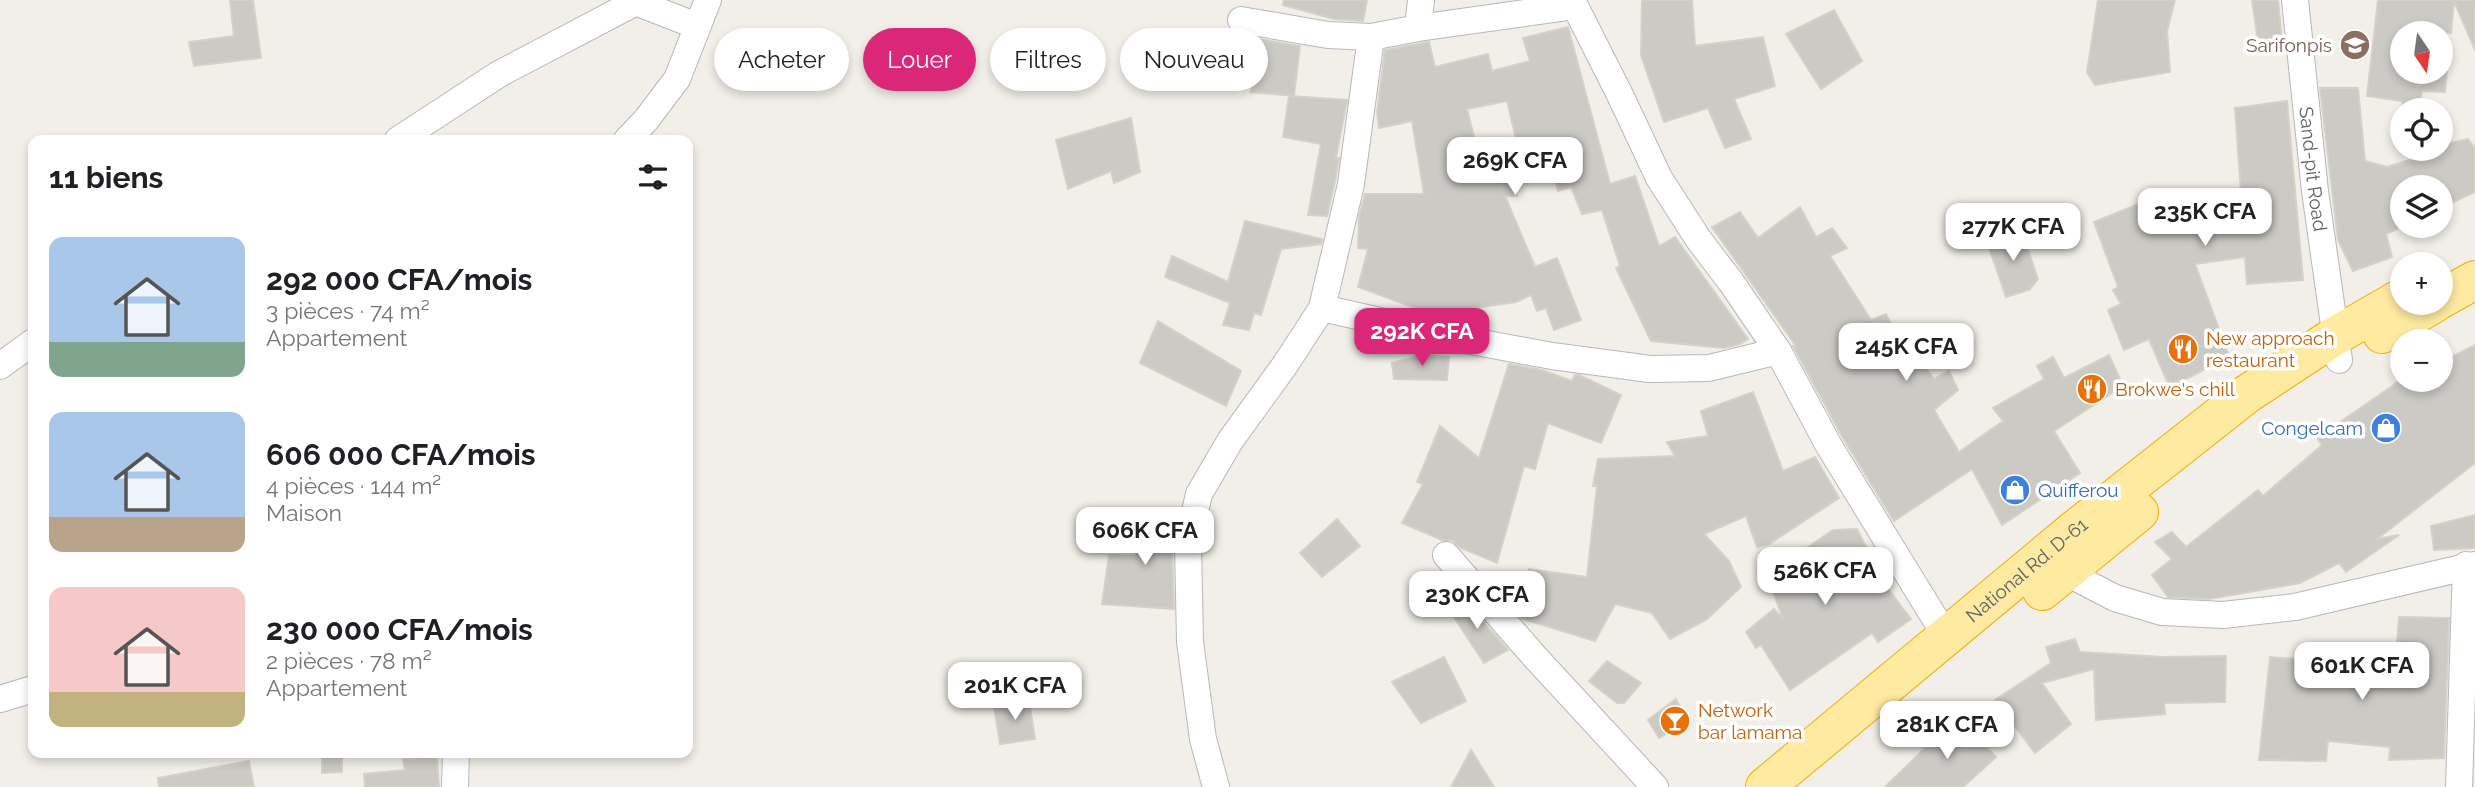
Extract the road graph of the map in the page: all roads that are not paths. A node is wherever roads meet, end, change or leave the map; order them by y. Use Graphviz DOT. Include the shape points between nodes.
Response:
graph roads {
  1 [pos="708,0"];
  2 [pos="1421,0"];
  3 [pos="2295,0"];
  4 [pos="633,1"];
  5 [pos="1575,3"];
  6 [pos="1241,20"];
  7 [pos="697,26"];
  8 [pos="1418,28"];
  9 [pos="1371,37"];
  10 [pos="406,135"];
  11 [pos="632,135"];
  12 [pos="2475,255"];
  13 [pos="2453,268"];
  14 [pos="2475,280"];
  15 [pos="2453,292"];
  16 [pos="2390,307"];
  17 [pos="1322,308"];
  18 [pos="2409,315"];
  19 [pos="28,346"];
  20 [pos="2337,348"];
  21 [pos="1778,351"];
  22 [pos="0,366"];
  23 [pos="1447,555"];
  24 [pos="2470,565"];
  25 [pos="2065,572"];
  26 [pos="1947,638"];
  27 [pos="28,691"];
  28 [pos="0,699"];
  29 [pos="456,758"];
  30 [pos="455,787"];
  31 [pos="1216,787"];
  32 [pos="1655,787"];
  33 [pos="1765,787"];
  34 [pos="1806,787"];
  35 [pos="2459,787"];
  1 -- 7 [label="street"];
  2 -- 8 [label="street"];
  3 -- 20 [label="street, Sand-pit Road"];
  4 -- 7 [label="street"];
  4 -- 10 [label="street" via="499,74"];
  5 -- 8 [label="street"];
  5 -- 21 [label="street" via="1659,178"];
  6 -- 9 [label="street" via="1328,35"];
  7 -- 11 [label="street" via="677,79"];
  8 -- 9 [label="street"];
  9 -- 17 [label="street" via="1351,184"];
  12 -- 13 [label="highway"];
  14 -- 15 [label="highway"];
  16 -- 20 [label="highway, National Rd. D-61"];
  17 -- 21 [label="street" via="1455,338 1650,369 1709,369"];
  17 -- 31 [label="street" via="1199,494 1188,543 1190,642 1203,739"];
  18 -- 20 [label="highway, National Rd. D-61"];
  19 -- 22 [label="street"];
  20 -- 25 [label="highway, National Rd. D-61"];
  20 -- 26 [label="highway, National Rd. D-61" via="2236,403 2073,531"];
  21 -- 26 [label="street" via="1849,480"];
  23 -- 32 [label="street"];
  24 -- 25 [label="street" via="2295,607 2223,615 2162,612 2115,598"];
  24 -- 35 [label="street"];
  25 -- 34 [label="highway, National Rd. D-61"];
  26 -- 33 [label="highway, National Rd. D-61"];
  27 -- 28 [label="street"];
  29 -- 30 [label="street"];
}
